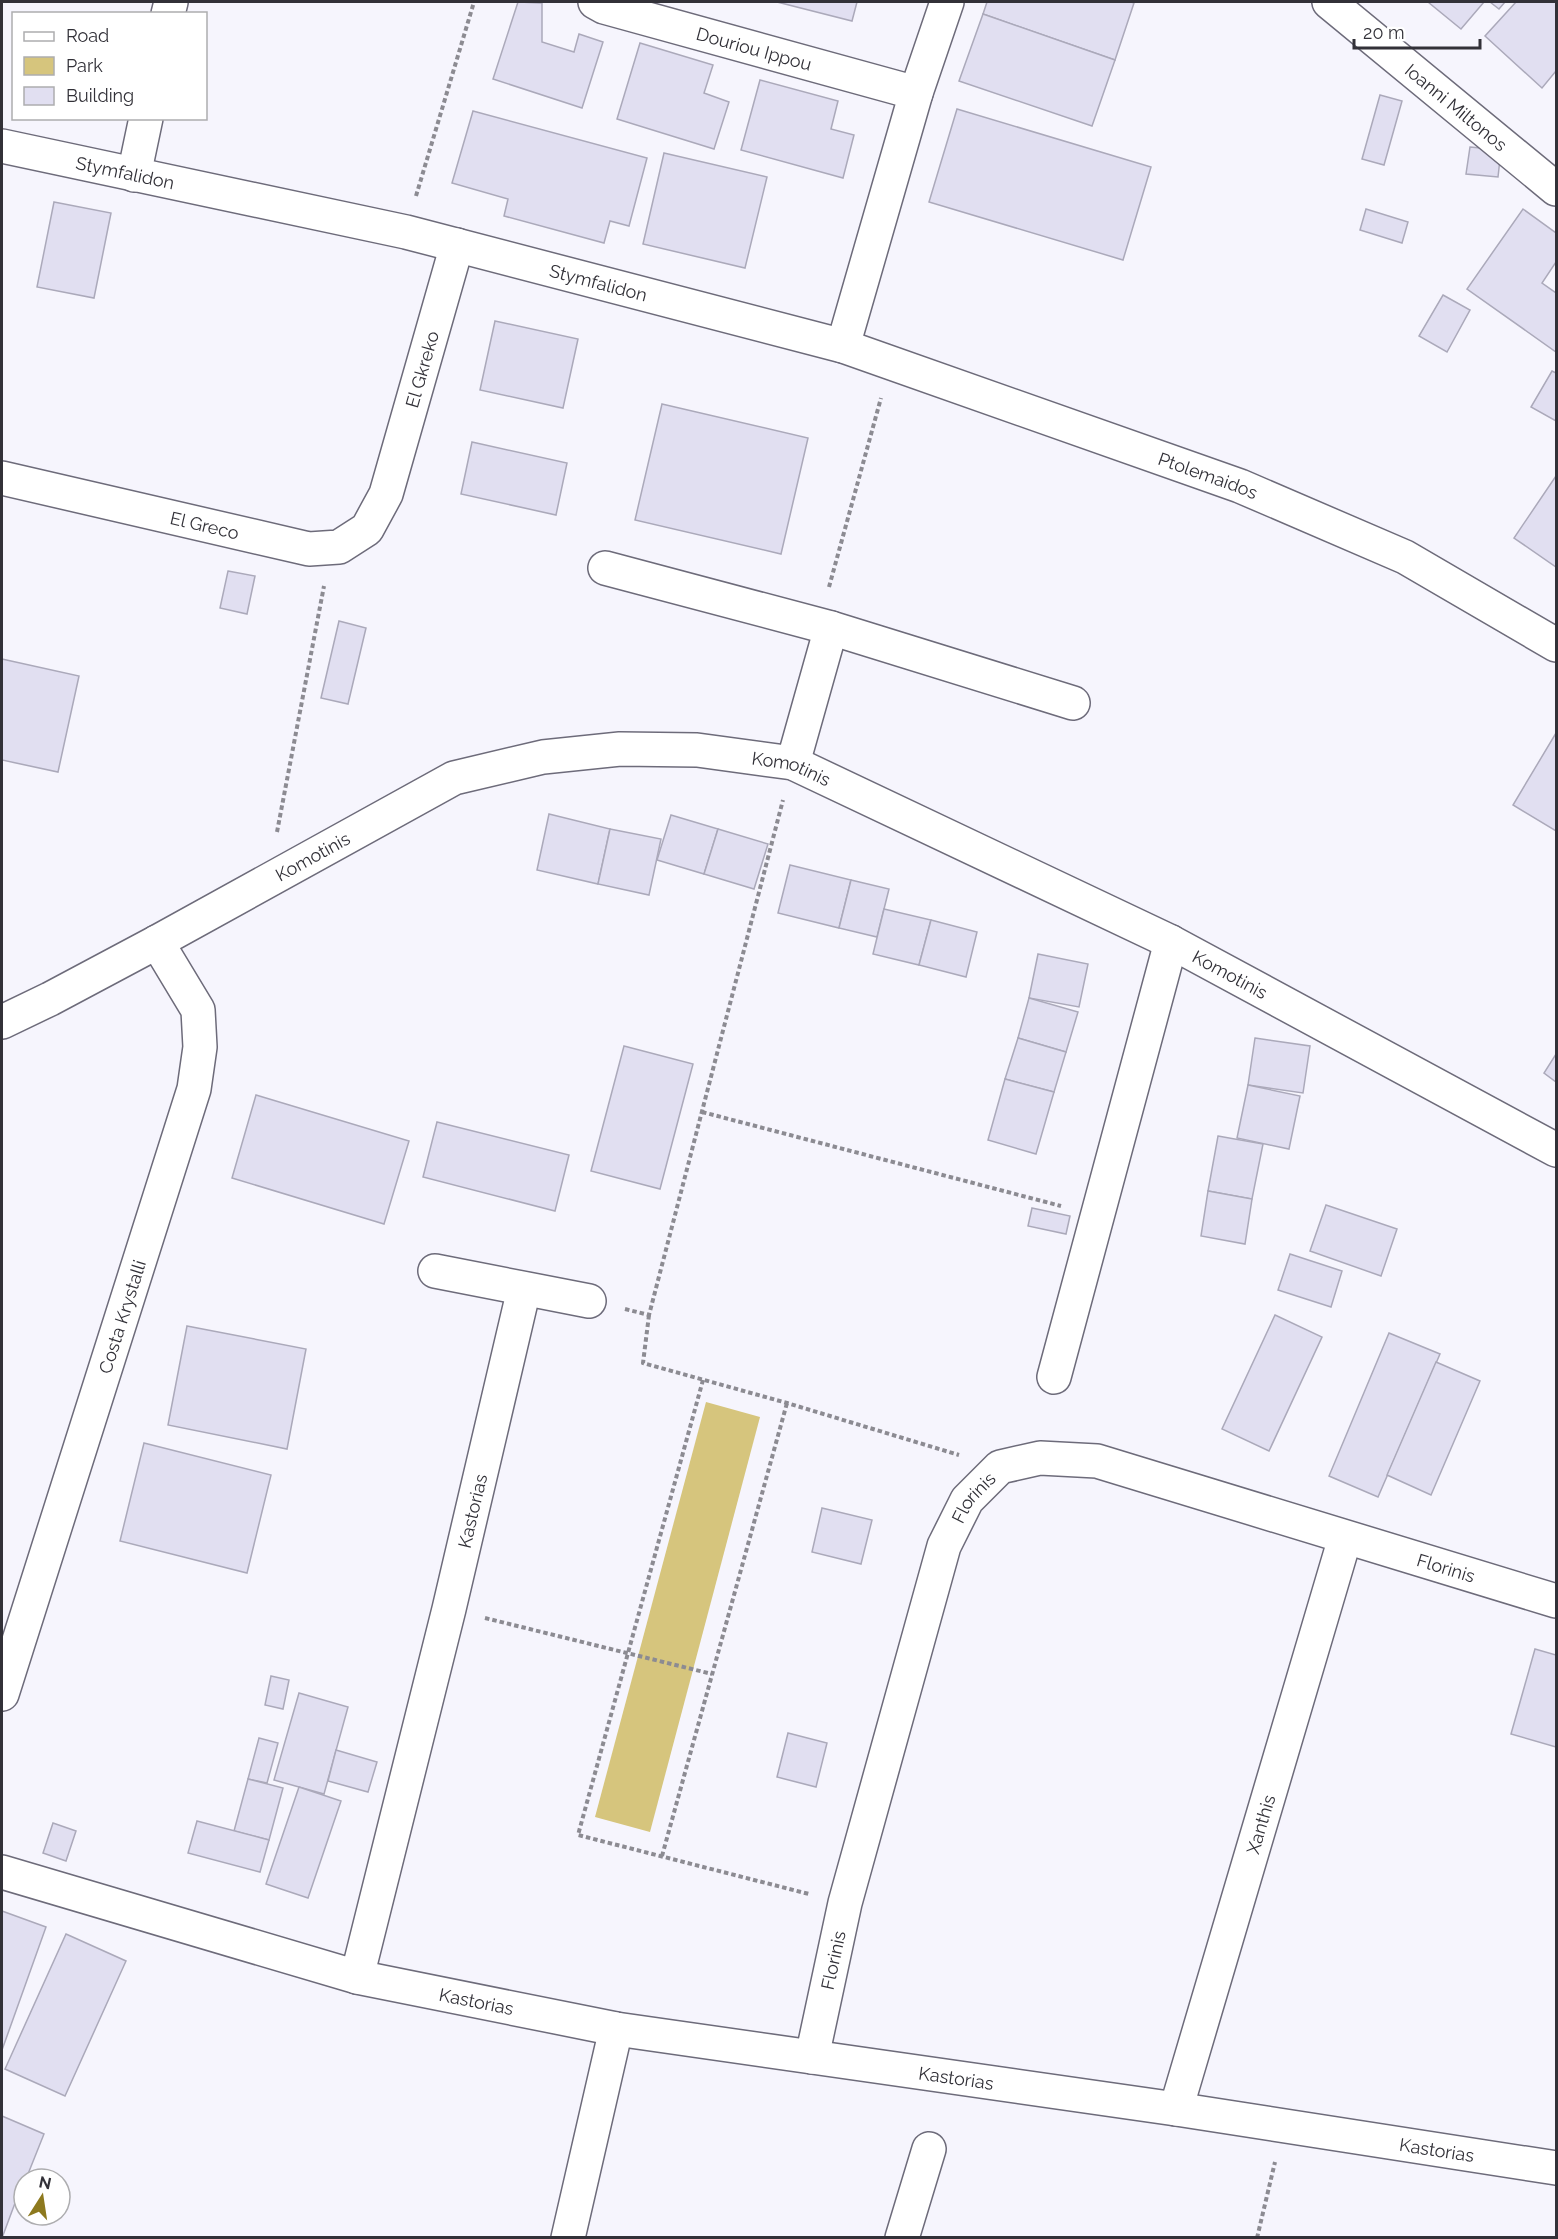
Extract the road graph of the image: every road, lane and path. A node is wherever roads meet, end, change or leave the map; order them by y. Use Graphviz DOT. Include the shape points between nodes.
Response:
graph roads {
  1 [pos="474,2"];
  2 [pos="595,2"];
  3 [pos="947,2"];
  4 [pos="1329,2"];
  5 [pos="916,93"];
  6 [pos="146,120"];
  7 [pos="2,146"];
  8 [pos="134,175"];
  9 [pos="1557,189"];
  10 [pos="406,232"];
  11 [pos="457,245"];
  12 [pos="843,346"];
  13 [pos="891,363"];
  14 [pos="2,478"];
  15 [pos="386,494"];
  16 [pos="331,548"];
  17 [pos="605,568"];
  18 [pos="825,626"];
  19 [pos="1557,645"];
  20 [pos="1073,703"];
  21 [pos="793,763"];
  22 [pos="267,882"];
  23 [pos="157,942"];
  24 [pos="1171,942"];
  25 [pos="2,1022"];
  26 [pos="702,1112"];
  27 [pos="1557,1150"];
  28 [pos="1097,1216"];
  29 [pos="435,1271"];
  30 [pos="524,1289"];
  31 [pos="589,1301"];
  32 [pos="649,1315"];
  33 [pos="1054,1377"];
  34 [pos="703,1380"];
  35 [pos="787,1403"];
  36 [pos="1000,1467"];
  37 [pos="1345,1538"];
  38 [pos="1557,1601"];
  39 [pos="449,1609"];
  40 [pos="627,1654"];
  41 [pos="712,1674"];
  42 [pos="2,1694"];
  43 [pos="662,1856"];
  44 [pos="2,1872"];
  45 [pos="845,1903"];
  46 [pos="357,1977"];
  47 [pos="616,2028"];
  48 [pos="812,2057"];
  49 [pos="1176,2109"];
  50 [pos="1284,2126"];
  51 [pos="929,2149"];
  52 [pos="1557,2168"];
  53 [pos="568,2238"];
  54 [pos="902,2238"];
  55 [pos="1257,2238"];
  1 -- 10 [label="path"];
  2 -- 5 [label="street, Douriou Ippou"];
  3 -- 5 [label="street"];
  4 -- 9 [label="street, Ioanni Miltonos"];
  5 -- 12 [label="street"];
  6 -- 8 [label="street"];
  7 -- 8 [label="street, Stymfalidon"];
  8 -- 10 [label="street, Stymfalidon"];
  10 -- 11 [label="street, Stymfalidon"];
  11 -- 12 [label="street, Stymfalidon"];
  11 -- 15 [label="street, El Gkreko"];
  12 -- 13 [label="street, Ptolemaidos"];
  13 -- 18 [label="path"];
  13 -- 19 [label="street, Ptolemaidos" via="1240,486 1405,557"];
  14 -- 16 [label="street, El Greco" via="309,549"];
  15 -- 16 [label="street, El Greco" via="367,529"];
  16 -- 22 [label="path"];
  17 -- 18 [label="street"];
  18 -- 20 [label="street"];
  18 -- 21 [label="street"];
  21 -- 22 [label="street, Komotinis" via="697,750 620,749 543,757 454,778"];
  21 -- 24 [label="street, Komotinis"];
  21 -- 26 [label="path"];
  22 -- 23 [label="street, Komotinis"];
  23 -- 25 [label="street, Komotinis"];
  23 -- 42 [label="street, Costa Krystalli" via="198,1010 200,1047 194,1089"];
  24 -- 27 [label="street, Komotinis"];
  24 -- 28 [label="street"];
  26 -- 28 [label="path"];
  26 -- 32 [label="path"];
  28 -- 33 [label="street"];
  29 -- 30 [label="street"];
  30 -- 31 [label="street"];
  30 -- 39 [label="street, Kastorias"];
  31 -- 32 [label="path"];
  32 -- 34 [label="path" via="643,1363"];
  34 -- 35 [label="path"];
  34 -- 40 [label="path"];
  35 -- 36 [label="path"];
  35 -- 41 [label="path"];
  36 -- 37 [label="street, Florinis" via="1040,1458 1096,1461"];
  36 -- 45 [label="street, Florinis" via="967,1500 944,1546"];
  37 -- 38 [label="street, Florinis"];
  37 -- 49 [label="street, Xanthis"];
  39 -- 40 [label="path"];
  39 -- 46 [label="street, Kastorias"];
  40 -- 41 [label="path"];
  40 -- 43 [label="path" via="578,1834"];
  41 -- 43 [label="path"];
  43 -- 45 [label="path"];
  44 -- 46 [label="street, Kastorias"];
  45 -- 48 [label="street, Florinis"];
  46 -- 47 [label="street, Kastorias"];
  47 -- 48 [label="street, Kastorias"];
  47 -- 53 [label="street"];
  48 -- 49 [label="street, Kastorias"];
  49 -- 50 [label="street, Kastorias"];
  50 -- 52 [label="street, Kastorias"];
  50 -- 55 [label="path"];
  51 -- 54 [label="street"];
}
